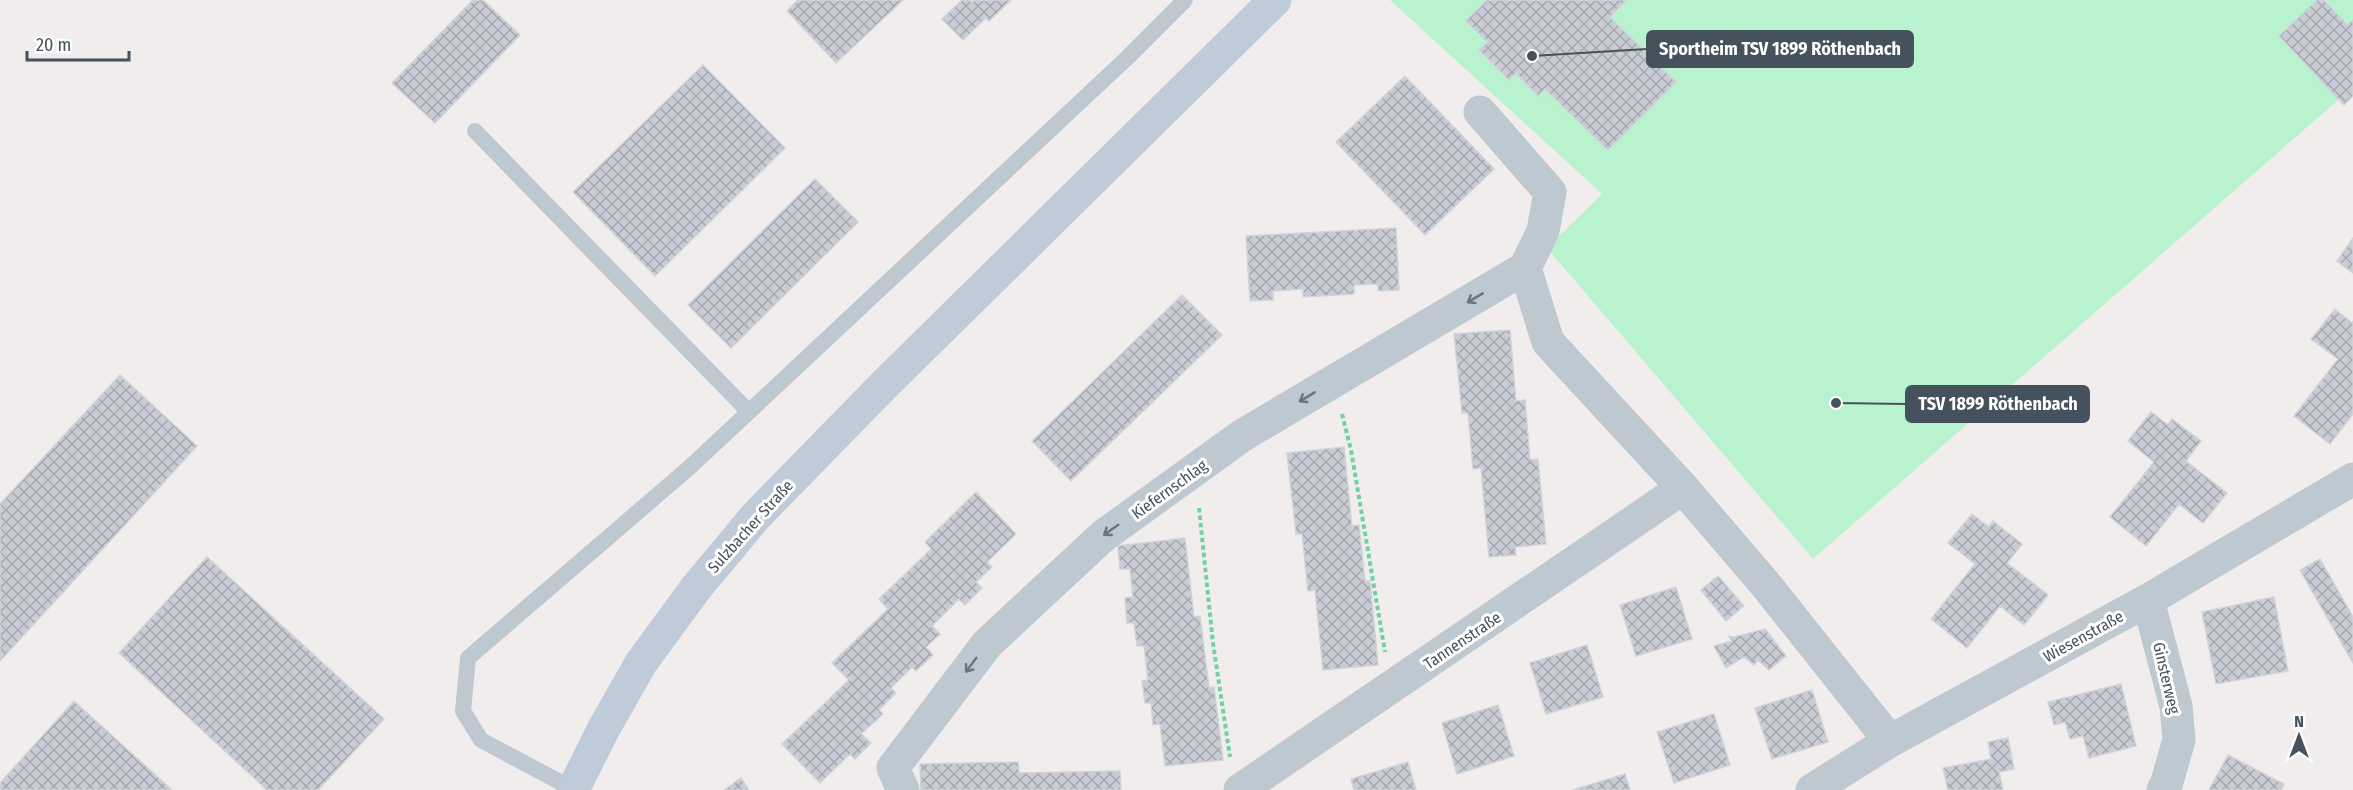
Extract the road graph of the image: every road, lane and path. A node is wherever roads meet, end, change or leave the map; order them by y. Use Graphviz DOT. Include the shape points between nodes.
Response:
graph roads {
  1 [pos="1185,0"];
  2 [pos="1275,0"];
  3 [pos="1480,112"];
  4 [pos="475,131"];
  5 [pos="1525,268"];
  6 [pos="1334,381"];
  7 [pos="749,412"];
  8 [pos="1192,472"];
  9 [pos="2353,478"];
  10 [pos="1683,488"];
  11 [pos="2148,600"];
  12 [pos="1391,689"];
  13 [pos="1890,741"];
  14 [pos="1236,779"];
  15 [pos="573,790"];
  16 [pos="903,790"];
  17 [pos="1812,790"];
  18 [pos="2163,790"];
  1 -- 7 [label="lane"];
  2 -- 15 [label="main road, Sulzbacher Straße" via="756,516 641,663"];
  3 -- 5 [label="street" via="1550,192 1543,231"];
  4 -- 7 [label="lane"];
  5 -- 6 [label="street, Kiefernschlag, one-way"];
  5 -- 10 [label="street" via="1548,342"];
  6 -- 8 [label="street, Kiefernschlag, one-way" via="1243,435"];
  6 -- 12 [label="path" via="1351,450"];
  7 -- 15 [label="lane" via="468,658 463,711 481,740"];
  8 -- 14 [label="path" via="1201,520 1213,643"];
  8 -- 16 [label="street, Kiefernschlag, one-way" via="1102,536 987,644 893,768"];
  9 -- 11 [label="street, Wiesenstraße"];
  10 -- 12 [label="street, Tannenstraße"];
  10 -- 13 [label="street"];
  11 -- 13 [label="street, Wiesenstraße"];
  11 -- 18 [label="street, Ginsterweg" via="2176,706 2179,740"];
  12 -- 14 [label="street, Tannenstraße"];
  13 -- 17 [label="street, Wiesenstraße"];
}
